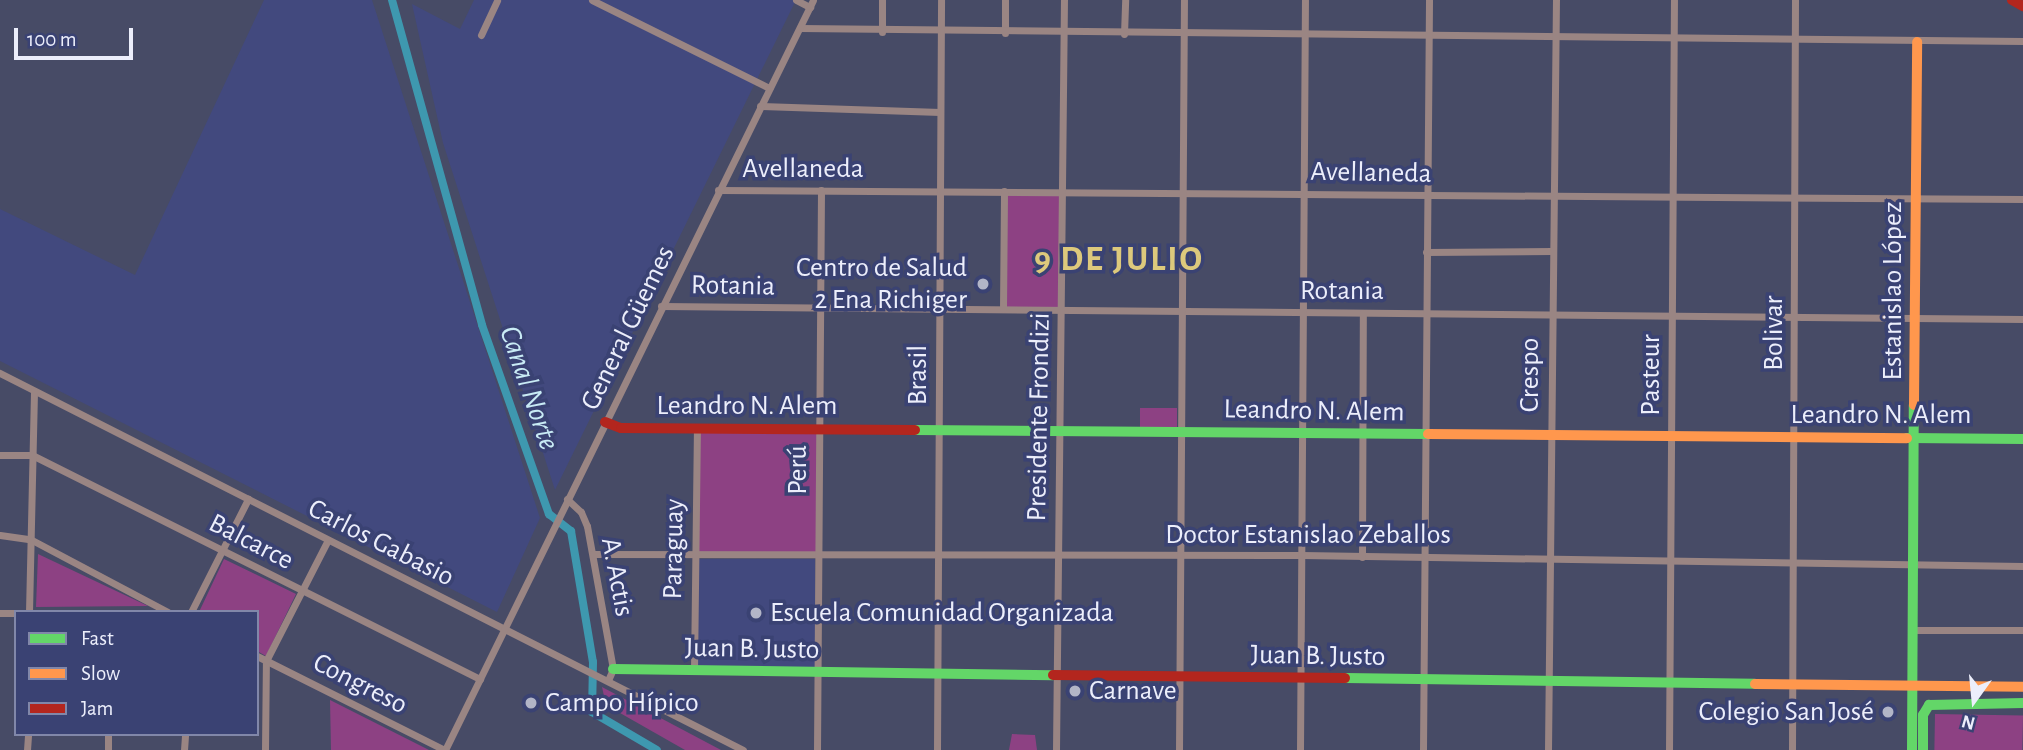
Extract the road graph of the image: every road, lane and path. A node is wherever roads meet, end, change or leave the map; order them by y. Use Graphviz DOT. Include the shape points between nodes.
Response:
graph roads {
  1 [pos="497,0"];
  2 [pos="592,0"];
  3 [pos="796,0"];
  4 [pos="882,0"];
  5 [pos="940,0"];
  6 [pos="1005,0"];
  7 [pos="1064,0"];
  8 [pos="1125,0"];
  9 [pos="1184,0"];
  10 [pos="1305,0"];
  11 [pos="1429,0"];
  12 [pos="1556,0"];
  13 [pos="1674,0"];
  14 [pos="1796,0"];
  15 [pos="2012,0"];
  16 [pos="812,3"];
  17 [pos="2023,6"];
  18 [pos="800,28"];
  19 [pos="882,32"];
  20 [pos="940,32"];
  21 [pos="1005,33"];
  22 [pos="481,34"];
  23 [pos="1063,34"];
  24 [pos="1124,34"];
  25 [pos="1183,35"];
  26 [pos="1305,36"];
  27 [pos="1429,36"];
  28 [pos="1556,38"];
  29 [pos="1674,39"];
  30 [pos="1796,41"];
  31 [pos="2023,41"];
  32 [pos="1917,42"];
  33 [pos="769,88"];
  34 [pos="760,106"];
  35 [pos="940,112"];
  36 [pos="718,190"];
  37 [pos="821,190"];
  38 [pos="940,191"];
  39 [pos="1004,191"];
  40 [pos="1062,192"];
  41 [pos="1182,193"];
  42 [pos="1304,194"];
  43 [pos="1427,195"];
  44 [pos="1553,196"];
  45 [pos="1673,197"];
  46 [pos="1795,198"];
  47 [pos="1916,199"];
  48 [pos="2023,199"];
  49 [pos="1552,251"];
  50 [pos="1426,252"];
  51 [pos="661,306"];
  52 [pos="820,308"];
  53 [pos="939,308"];
  54 [pos="1003,309"];
  55 [pos="1061,310"];
  56 [pos="1182,311"];
  57 [pos="1303,312"];
  58 [pos="1426,312"];
  59 [pos="1363,313"];
  60 [pos="1551,314"];
  61 [pos="1672,315"];
  62 [pos="1795,317"];
  63 [pos="1915,318"];
  64 [pos="2023,319"];
  65 [pos="0,373"];
  66 [pos="34,391"];
  67 [pos="605,422"];
  68 [pos="696,428"];
  69 [pos="820,429"];
  70 [pos="939,430"];
  71 [pos="1059,431"];
  72 [pos="1181,432"];
  73 [pos="1302,433"];
  74 [pos="1363,434"];
  75 [pos="1426,435"];
  76 [pos="1552,435"];
  77 [pos="1671,436"];
  78 [pos="1795,438"];
  79 [pos="1915,439"];
  80 [pos="2023,439"];
  81 [pos="0,455"];
  82 [pos="32,455"];
  83 [pos="248,499"];
  84 [pos="567,499"];
  85 [pos="0,535"];
  86 [pos="30,539"];
  87 [pos="328,540"];
  88 [pos="221,551"];
  89 [pos="593,554"];
  90 [pos="694,554"];
  91 [pos="818,555"];
  92 [pos="938,555"];
  93 [pos="1180,555"];
  94 [pos="1302,555"];
  95 [pos="1058,556"];
  96 [pos="1424,556"];
  97 [pos="1362,557"];
  98 [pos="1550,560"];
  99 [pos="1670,562"];
  100 [pos="1792,564"];
  101 [pos="1914,565"];
  102 [pos="2023,566"];
  103 [pos="302,591"];
  104 [pos="29,610"];
  105 [pos="164,610"];
  106 [pos="192,610"];
  107 [pos="504,628"];
  108 [pos="1914,630"];
  109 [pos="2023,630"];
  110 [pos="259,657"];
  111 [pos="267,661"];
  112 [pos="613,669"];
  113 [pos="694,670"];
  114 [pos="818,674"];
  115 [pos="937,675"];
  116 [pos="1057,675"];
  117 [pos="1180,678"];
  118 [pos="1300,678"];
  119 [pos="480,679"];
  120 [pos="606,679"];
  121 [pos="1423,680"];
  122 [pos="1548,681"];
  123 [pos="1669,683"];
  124 [pos="1793,685"];
  125 [pos="1913,687"];
  126 [pos="2023,687"];
  127 [pos="2023,703"];
  128 [pos="265,750"];
  129 [pos="445,750"];
  130 [pos="743,750"];
  131 [pos="817,750"];
  132 [pos="937,750"];
  133 [pos="1056,750"];
  134 [pos="1179,750"];
  135 [pos="1300,750"];
  136 [pos="1423,750"];
  137 [pos="1548,750"];
  138 [pos="1669,750"];
  139 [pos="1792,750"];
  140 [pos="1912,750"];
  141 [pos="1923,750"];
  1 -- 22 [label="street"];
  2 -- 33 [label="street"];
  3 -- 16 [label="street"];
  4 -- 19 [label="street"];
  5 -- 20 [label="street, Brasil"];
  6 -- 21 [label="street"];
  7 -- 23 [label="street, Presidente Frondizi"];
  8 -- 24 [label="street"];
  9 -- 25 [label="street"];
  10 -- 26 [label="street"];
  11 -- 27 [label="street"];
  12 -- 28 [label="street, Crespo"];
  13 -- 29 [label="street, Pasteur"];
  14 -- 30 [label="street, Bolivar"];
  15 -- 17 [label="street"];
  16 -- 18 [label="street, General Güemes"];
  18 -- 19 [label="street"];
  18 -- 33 [label="street, General Güemes"];
  19 -- 20 [label="street"];
  20 -- 21 [label="street"];
  20 -- 35 [label="street, Brasil"];
  21 -- 23 [label="street"];
  23 -- 24 [label="street"];
  23 -- 40 [label="street, Presidente Frondizi"];
  24 -- 25 [label="street"];
  25 -- 26 [label="street"];
  25 -- 41 [label="street"];
  26 -- 27 [label="street"];
  26 -- 42 [label="street"];
  27 -- 28 [label="street"];
  27 -- 43 [label="street"];
  28 -- 29 [label="street"];
  28 -- 44 [label="street, Crespo"];
  29 -- 30 [label="street"];
  29 -- 45 [label="street, Pasteur"];
  30 -- 32 [label="street"];
  30 -- 46 [label="street, Bolivar"];
  31 -- 32 [label="street"];
  32 -- 47 [label="street, Estanislao López"];
  33 -- 34 [label="street, General Güemes"];
  34 -- 35 [label="street"];
  34 -- 36 [label="street, General Güemes"];
  35 -- 38 [label="street, Brasil"];
  36 -- 37 [label="street, Avellaneda"];
  36 -- 51 [label="street, General Güemes"];
  37 -- 38 [label="street, Avellaneda"];
  37 -- 52 [label="street, Perú"];
  38 -- 39 [label="street, Avellaneda"];
  38 -- 53 [label="street, Brasil"];
  39 -- 40 [label="street, Avellaneda"];
  39 -- 54 [label="street"];
  40 -- 41 [label="street, Avellaneda"];
  40 -- 55 [label="street, Presidente Frondizi"];
  41 -- 42 [label="street, Avellaneda"];
  41 -- 56 [label="street"];
  42 -- 43 [label="street, Avellaneda"];
  42 -- 57 [label="street"];
  43 -- 44 [label="street, Avellaneda"];
  43 -- 50 [label="street"];
  44 -- 45 [label="street, Avellaneda"];
  44 -- 49 [label="street, Crespo"];
  45 -- 46 [label="street, Avellaneda"];
  45 -- 61 [label="street, Pasteur"];
  46 -- 47 [label="street, Avellaneda"];
  46 -- 62 [label="street, Bolivar"];
  47 -- 48 [label="street, Avellaneda"];
  47 -- 63 [label="street, Estanislao López"];
  49 -- 50 [label="street"];
  49 -- 60 [label="street, Crespo"];
  50 -- 58 [label="street"];
  51 -- 52 [label="street, Rotania"];
  51 -- 67 [label="street, General Güemes"];
  52 -- 53 [label="street, Rotania"];
  52 -- 69 [label="street, Perú"];
  53 -- 54 [label="street, Rotania"];
  53 -- 70 [label="street, Brasil"];
  54 -- 55 [label="street, Rotania"];
  55 -- 56 [label="street, Rotania"];
  55 -- 71 [label="street, Presidente Frondizi"];
  56 -- 57 [label="street, Rotania"];
  56 -- 72 [label="street"];
  57 -- 59 [label="street, Rotania"];
  57 -- 73 [label="street"];
  58 -- 59 [label="street, Rotania"];
  58 -- 60 [label="street, Rotania"];
  58 -- 75 [label="street"];
  59 -- 74 [label="street"];
  60 -- 61 [label="street, Rotania"];
  60 -- 76 [label="street, Crespo"];
  61 -- 62 [label="street, Rotania"];
  61 -- 77 [label="street, Pasteur"];
  62 -- 63 [label="street, Rotania"];
  62 -- 78 [label="street, Bolivar"];
  63 -- 64 [label="street, Rotania"];
  63 -- 79 [label="street, Estanislao López"];
  65 -- 66 [label="street, Carlos Gabasio"];
  66 -- 82 [label="street"];
  66 -- 83 [label="street, Carlos Gabasio"];
  67 -- 68 [label="street, Leandro N. Alem" via="621,428"];
  67 -- 84 [label="street, General Güemes"];
  68 -- 69 [label="street, Leandro N. Alem"];
  68 -- 90 [label="street, Paraguay"];
  69 -- 70 [label="street, Leandro N. Alem"];
  69 -- 91 [label="street, Perú"];
  70 -- 71 [label="street, Leandro N. Alem"];
  70 -- 92 [label="street, Brasil"];
  71 -- 72 [label="street, Leandro N. Alem"];
  71 -- 95 [label="street, Presidente Frondizi"];
  72 -- 73 [label="street, Leandro N. Alem"];
  72 -- 93 [label="street"];
  73 -- 74 [label="street, Leandro N. Alem"];
  73 -- 94 [label="street"];
  74 -- 75 [label="street, Leandro N. Alem"];
  74 -- 97 [label="street"];
  75 -- 76 [label="street, Leandro N. Alem"];
  75 -- 96 [label="street"];
  76 -- 77 [label="street, Leandro N. Alem"];
  76 -- 98 [label="street, Crespo"];
  77 -- 78 [label="street, Leandro N. Alem"];
  77 -- 99 [label="street, Pasteur"];
  78 -- 79 [label="street, Leandro N. Alem"];
  78 -- 100 [label="street, Bolivar"];
  79 -- 80 [label="street, Leandro N. Alem"];
  79 -- 101 [label="street, Estanislao López"];
  81 -- 82 [label="street, Balcarce"];
  82 -- 86 [label="street"];
  82 -- 88 [label="street, Balcarce"];
  83 -- 87 [label="street, Carlos Gabasio"];
  83 -- 88 [label="street"];
  84 -- 89 [label="street, A. Actis" via="581,512"];
  84 -- 107 [label="street, General Güemes"];
  85 -- 86 [label="street"];
  86 -- 104 [label="street"];
  86 -- 105 [label="street"];
  87 -- 103 [label="street"];
  87 -- 107 [label="street, Carlos Gabasio"];
  88 -- 103 [label="street, Balcarce"];
  88 -- 106 [label="street"];
  89 -- 90 [label="street, Doctor Estanislao Zeballos"];
  89 -- 112 [label="street, A. Actis"];
  90 -- 91 [label="street, Doctor Estanislao Zeballos"];
  90 -- 113 [label="street, Paraguay"];
  91 -- 92 [label="street, Doctor Estanislao Zeballos"];
  91 -- 114 [label="street, Perú"];
  92 -- 95 [label="street, Doctor Estanislao Zeballos"];
  92 -- 115 [label="street, Brasil"];
  93 -- 94 [label="street, Doctor Estanislao Zeballos"];
  93 -- 95 [label="street, Doctor Estanislao Zeballos"];
  93 -- 117 [label="street"];
  94 -- 97 [label="street, Doctor Estanislao Zeballos"];
  94 -- 118 [label="street"];
  95 -- 116 [label="street, Presidente Frondizi"];
  96 -- 97 [label="street, Doctor Estanislao Zeballos"];
  96 -- 98 [label="street, Doctor Estanislao Zeballos"];
  96 -- 121 [label="street"];
  98 -- 99 [label="street, Doctor Estanislao Zeballos"];
  98 -- 122 [label="street, Crespo"];
  99 -- 100 [label="street, Doctor Estanislao Zeballos"];
  99 -- 123 [label="street, Pasteur"];
  100 -- 101 [label="street, Doctor Estanislao Zeballos"];
  100 -- 124 [label="street, Bolivar"];
  101 -- 102 [label="street, Doctor Estanislao Zeballos"];
  101 -- 108 [label="street, Estanislao López"];
  103 -- 111 [label="street"];
  103 -- 119 [label="street, Balcarce"];
  107 -- 119 [label="street, General Güemes"];
  107 -- 120 [label="street, Carlos Gabasio"];
  108 -- 109 [label="street"];
  108 -- 125 [label="street, Estanislao López"];
  110 -- 111 [label="street, Congreso"];
  111 -- 128 [label="street"];
  111 -- 129 [label="street, Congreso"];
  112 -- 113 [label="street, Juan B. Justo"];
  112 -- 120 [label="street"];
  113 -- 114 [label="street, Juan B. Justo"];
  114 -- 115 [label="street, Juan B. Justo"];
  114 -- 131 [label="street, Perú"];
  115 -- 116 [label="street, Juan B. Justo"];
  115 -- 132 [label="street, Brasil"];
  116 -- 117 [label="street, Juan B. Justo"];
  116 -- 133 [label="street, Presidente Frondizi"];
  117 -- 118 [label="street, Juan B. Justo"];
  117 -- 134 [label="street"];
  118 -- 121 [label="street, Juan B. Justo"];
  118 -- 135 [label="street"];
  119 -- 129 [label="street, General Güemes"];
  120 -- 130 [label="street, Carlos Gabasio"];
  121 -- 122 [label="street, Juan B. Justo"];
  121 -- 136 [label="street"];
  122 -- 123 [label="street, Juan B. Justo"];
  122 -- 137 [label="street, Crespo"];
  123 -- 124 [label="street, Juan B. Justo"];
  123 -- 138 [label="street, Pasteur"];
  124 -- 125 [label="street, Juan B. Justo"];
  124 -- 139 [label="street, Bolivar"];
  125 -- 126 [label="street, Juan B. Justo"];
  125 -- 140 [label="street, Estanislao López"];
  127 -- 141 [label="street" via="1933,703 1923,715"];
}
